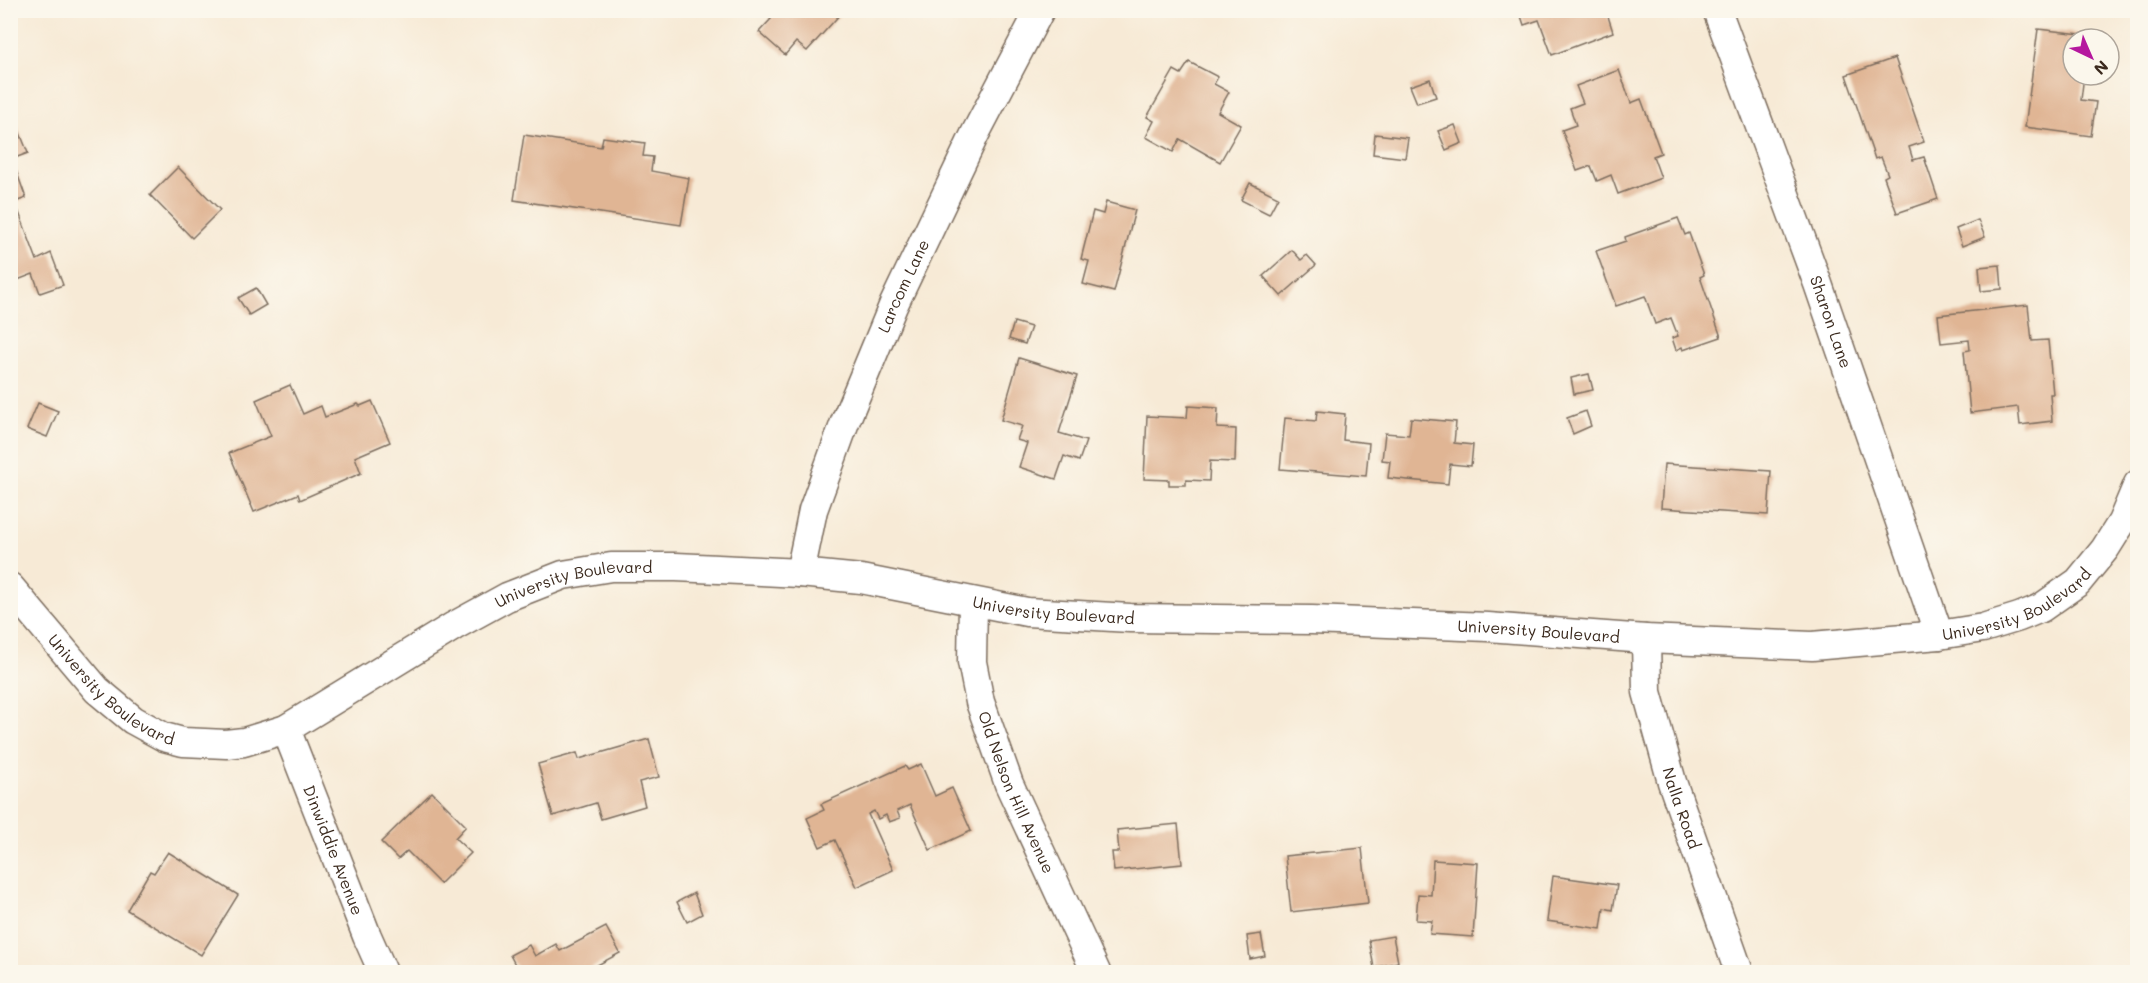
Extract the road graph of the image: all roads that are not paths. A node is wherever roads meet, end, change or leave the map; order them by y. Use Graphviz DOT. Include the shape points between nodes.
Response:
graph roads {
  1 [pos="1040,10"];
  2 [pos="1717,10"];
  3 [pos="2138,484"];
  4 [pos="800,573"];
  5 [pos="10,587"];
  6 [pos="973,602"];
  7 [pos="1939,635"];
  8 [pos="1646,639"];
  9 [pos="286,729"];
  10 [pos="383,972"];
  11 [pos="1096,972"];
  12 [pos="1739,972"];
  1 -- 4 [label="street, Larcom Lane" via="975,134 893,306 813,510"];
  2 -- 7 [label="street, Sharon Lane" via="1818,284"];
  3 -- 7 [label="street, University Boulevard" via="2122,522 2078,582 2041,608 2019,617"];
  4 -- 6 [label="street, University Boulevard" via="861,579"];
  4 -- 9 [label="street, University Boulevard" via="610,567 563,575 507,597 454,626"];
  5 -- 9 [label="street, University Boulevard" via="97,690 133,720 164,736 183,742 226,744"];
  6 -- 8 [label="street, University Boulevard" via="1027,612 1107,617 1312,620"];
  6 -- 11 [label="street, Old Nelson Hill Avenue" via="972,662 980,702 1009,784"];
  7 -- 8 [label="street, University Boulevard" via="1812,646"];
  8 -- 12 [label="street, Nalla Road" via="1647,692 1672,782"];
  9 -- 10 [label="street, Dinwiddie Avenue"];
}
